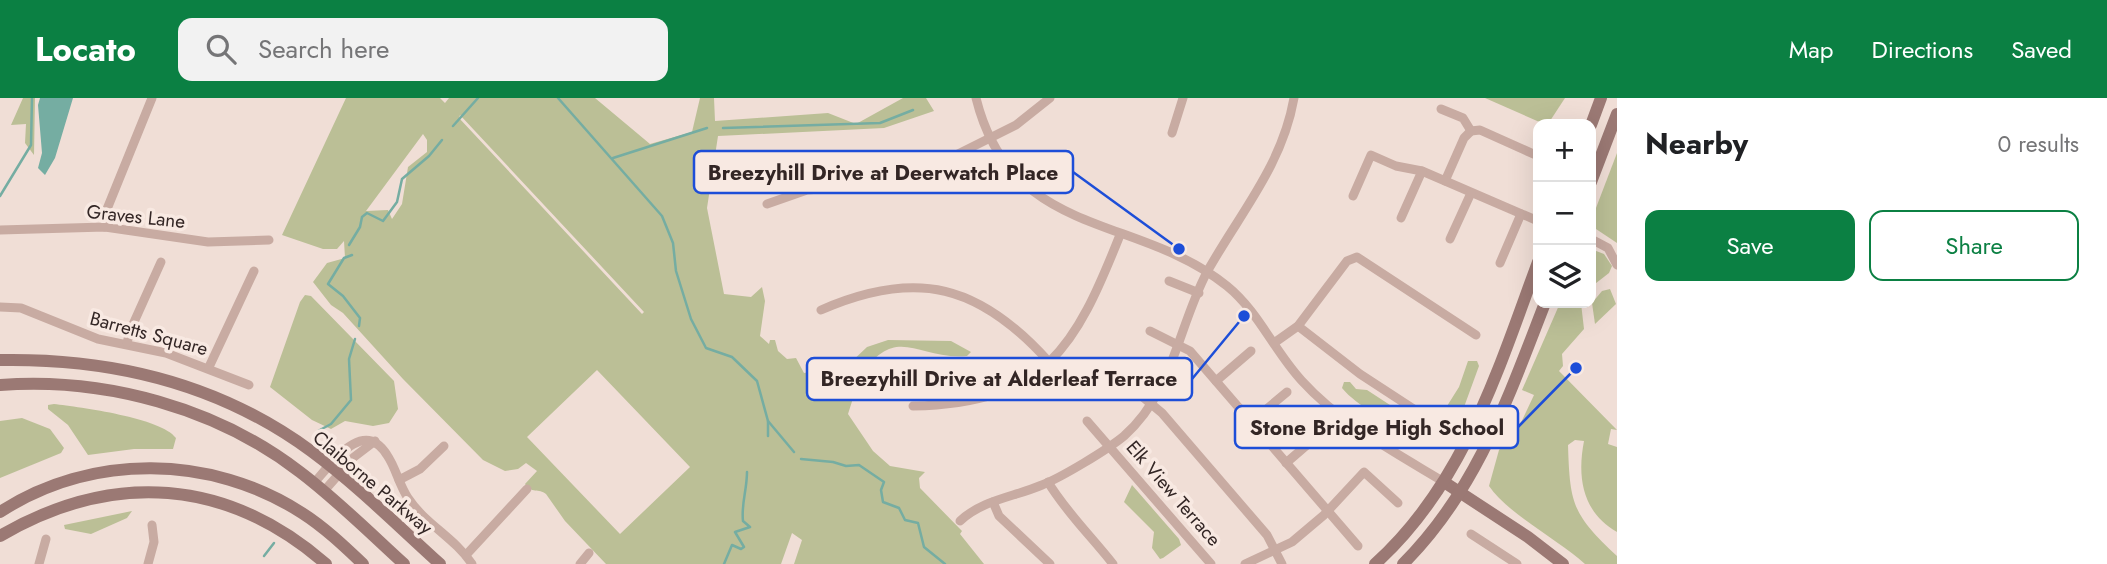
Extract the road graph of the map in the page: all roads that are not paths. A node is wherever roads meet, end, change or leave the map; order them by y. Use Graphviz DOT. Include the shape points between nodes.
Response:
graph roads {
  1 [pos="152,98"];
  2 [pos="976,98"];
  3 [pos="1049,98"];
  4 [pos="1183,98"];
  5 [pos="1294,98"];
  6 [pos="1601,98"];
  7 [pos="1441,109"];
  8 [pos="1617,114"];
  9 [pos="1593,119"];
  10 [pos="1471,131"];
  11 [pos="1172,133"];
  12 [pos="990,139"];
  13 [pos="1533,154"];
  14 [pos="1596,169"];
  15 [pos="1422,171"];
  16 [pos="1445,181"];
  17 [pos="1471,193"];
  18 [pos="1353,196"];
  19 [pos="766,204"];
  20 [pos="1521,214"];
  21 [pos="1401,218"];
  22 [pos="1533,219"];
  23 [pos="105,228"];
  24 [pos="0,230"];
  25 [pos="1120,235"];
  26 [pos="1450,239"];
  27 [pos="269,240"];
  28 [pos="1596,242"];
  29 [pos="161,262"];
  30 [pos="1500,263"];
  31 [pos="1617,265"];
  32 [pos="254,271"];
  33 [pos="1208,272"];
  34 [pos="1533,275"];
  35 [pos="1169,281"];
  36 [pos="1199,293"];
  37 [pos="0,307"];
  38 [pos="1543,308"];
  39 [pos="821,310"];
  40 [pos="1298,326"];
  41 [pos="1150,331"];
  42 [pos="1476,335"];
  43 [pos="127,343"];
  44 [pos="1274,343"];
  45 [pos="1179,344"];
  46 [pos="1251,351"];
  47 [pos="0,360"];
  48 [pos="1049,362"];
  49 [pos="209,367"];
  50 [pos="1121,378"];
  51 [pos="1216,381"];
  52 [pos="0,385"];
  53 [pos="249,385"];
  54 [pos="1287,392"];
  55 [pos="1151,404"];
  56 [pos="913,406"];
  57 [pos="1087,421"];
  58 [pos="1432,421"];
  59 [pos="1251,422"];
  60 [pos="1322,432"];
  61 [pos="1109,445"];
  62 [pos="444,446"];
  63 [pos="1286,463"];
  64 [pos="334,470"];
  65 [pos="399,480"];
  66 [pos="1048,482"];
  67 [pos="1444,482"];
  68 [pos="319,487"];
  69 [pos="527,489"];
  70 [pos="1461,493"];
  71 [pos="993,502"];
  72 [pos="1398,503"];
  73 [pos="1328,511"];
  74 [pos="0,512"];
  75 [pos="960,521"];
  76 [pos="152,525"];
  77 [pos="1471,534"];
  78 [pos="0,536"];
  79 [pos="46,539"];
  80 [pos="1358,546"];
  81 [pos="1275,550"];
  82 [pos="589,553"];
  83 [pos="466,555"];
  84 [pos="39,564"];
  85 [pos="148,564"];
  86 [pos="326,564"];
  87 [pos="363,564"];
  88 [pos="404,564"];
  89 [pos="440,564"];
  90 [pos="472,564"];
  91 [pos="580,564"];
  92 [pos="1050,564"];
  93 [pos="1113,564"];
  94 [pos="1211,564"];
  95 [pos="1245,564"];
  96 [pos="1282,564"];
  97 [pos="1375,564"];
  98 [pos="1403,564"];
  99 [pos="1517,564"];
  100 [pos="1563,564"];
  1 -- 23 [label="street" via="105,214"];
  2 -- 12 [label="street"];
  3 -- 12 [label="street" via="1025,120"];
  4 -- 11 [label="street"];
  5 -- 33 [label="street" via="1270,172"];
  6 -- 9 [label="main road"];
  7 -- 10 [label="street" via="1463,118"];
  8 -- 14 [label="main road"];
  10 -- 13 [label="street" via="1480,130"];
  10 -- 16 [label="street"];
  12 -- 19 [label="street" via="904,179 816,188"];
  12 -- 25 [label="street" via="1012,171 1040,197"];
  15 -- 16 [label="street"];
  15 -- 18 [label="street" via="1371,155"];
  15 -- 21 [label="street"];
  16 -- 17 [label="street"];
  17 -- 20 [label="street"];
  17 -- 26 [label="street"];
  20 -- 22 [label="street"];
  20 -- 30 [label="street"];
  23 -- 24 [label="street, Graves Lane"];
  23 -- 27 [label="street, Graves Lane" via="208,242"];
  25 -- 33 [label="street"];
  25 -- 48 [label="street" via="1086,316"];
  28 -- 31 [label="street" via="1608,248"];
  29 -- 43 [label="street"];
  32 -- 49 [label="street"];
  33 -- 36 [label="street"];
  33 -- 44 [label="street" via="1240,298"];
  34 -- 67 [label="main road" via="1483,408"];
  35 -- 36 [label="street"];
  36 -- 45 [label="street"];
  37 -- 43 [label="street, Barretts Square" via="21,308 87,336"];
  38 -- 70 [label="main road" via="1494,432"];
  39 -- 48 [label="street" via="858,295 894,288 949,292 996,313"];
  40 -- 42 [label="street" via="1347,261 1357,257"];
  40 -- 44 [label="street"];
  40 -- 58 [label="street"];
  41 -- 45 [label="street"];
  43 -- 49 [label="street, Barretts Square"];
  44 -- 67 [label="street" via="1299,378 1328,405"];
  45 -- 51 [label="street"];
  45 -- 55 [label="street"];
  46 -- 51 [label="street"];
  47 -- 64 [label="main road, Claiborne Parkway" via="105,365 166,379 216,396 271,425"];
  48 -- 56 [label="street" via="1018,384 984,398"];
  49 -- 53 [label="street, Barretts Square"];
  50 -- 55 [label="street"];
  51 -- 59 [label="street"];
  52 -- 68 [label="main road, Claiborne Parkway" via="69,386 158,401 239,433"];
  54 -- 59 [label="street"];
  55 -- 61 [label="street" via="1124,436"];
  55 -- 81 [label="street" via="1267,535"];
  57 -- 61 [label="street, Elk View Terrace"];
  59 -- 63 [label="street"];
  60 -- 63 [label="street"];
  61 -- 66 [label="street"];
  61 -- 94 [label="street, Elk View Terrace"];
  62 -- 65 [label="street" via="420,469"];
  63 -- 73 [label="street"];
  64 -- 65 [label="street" via="375,441"];
  64 -- 68 [label="street"];
  64 -- 89 [label="main road, Claiborne Parkway"];
  65 -- 83 [label="street" via="417,509"];
  66 -- 71 [label="street"];
  66 -- 93 [label="street"];
  67 -- 70 [label="main road"];
  67 -- 97 [label="main road"];
  68 -- 88 [label="main road, Claiborne Parkway"];
  69 -- 83 [label="street"];
  70 -- 98 [label="main road"];
  70 -- 100 [label="main road"];
  71 -- 75 [label="street"];
  71 -- 92 [label="street" via="999,516"];
  72 -- 73 [label="street" via="1364,472"];
  73 -- 80 [label="street"];
  73 -- 81 [label="street" via="1287,546"];
  74 -- 87 [label="main road" via="55,484 88,474 173,468 245,484 278,499 321,527"];
  76 -- 85 [label="street" via="154,542"];
  77 -- 99 [label="street"];
  78 -- 86 [label="main road" via="33,516 77,500 116,493 172,493 244,510 288,533"];
  79 -- 84 [label="street"];
  81 -- 95 [label="street"];
  81 -- 96 [label="street"];
  82 -- 91 [label="street"];
  83 -- 90 [label="street"];
}
